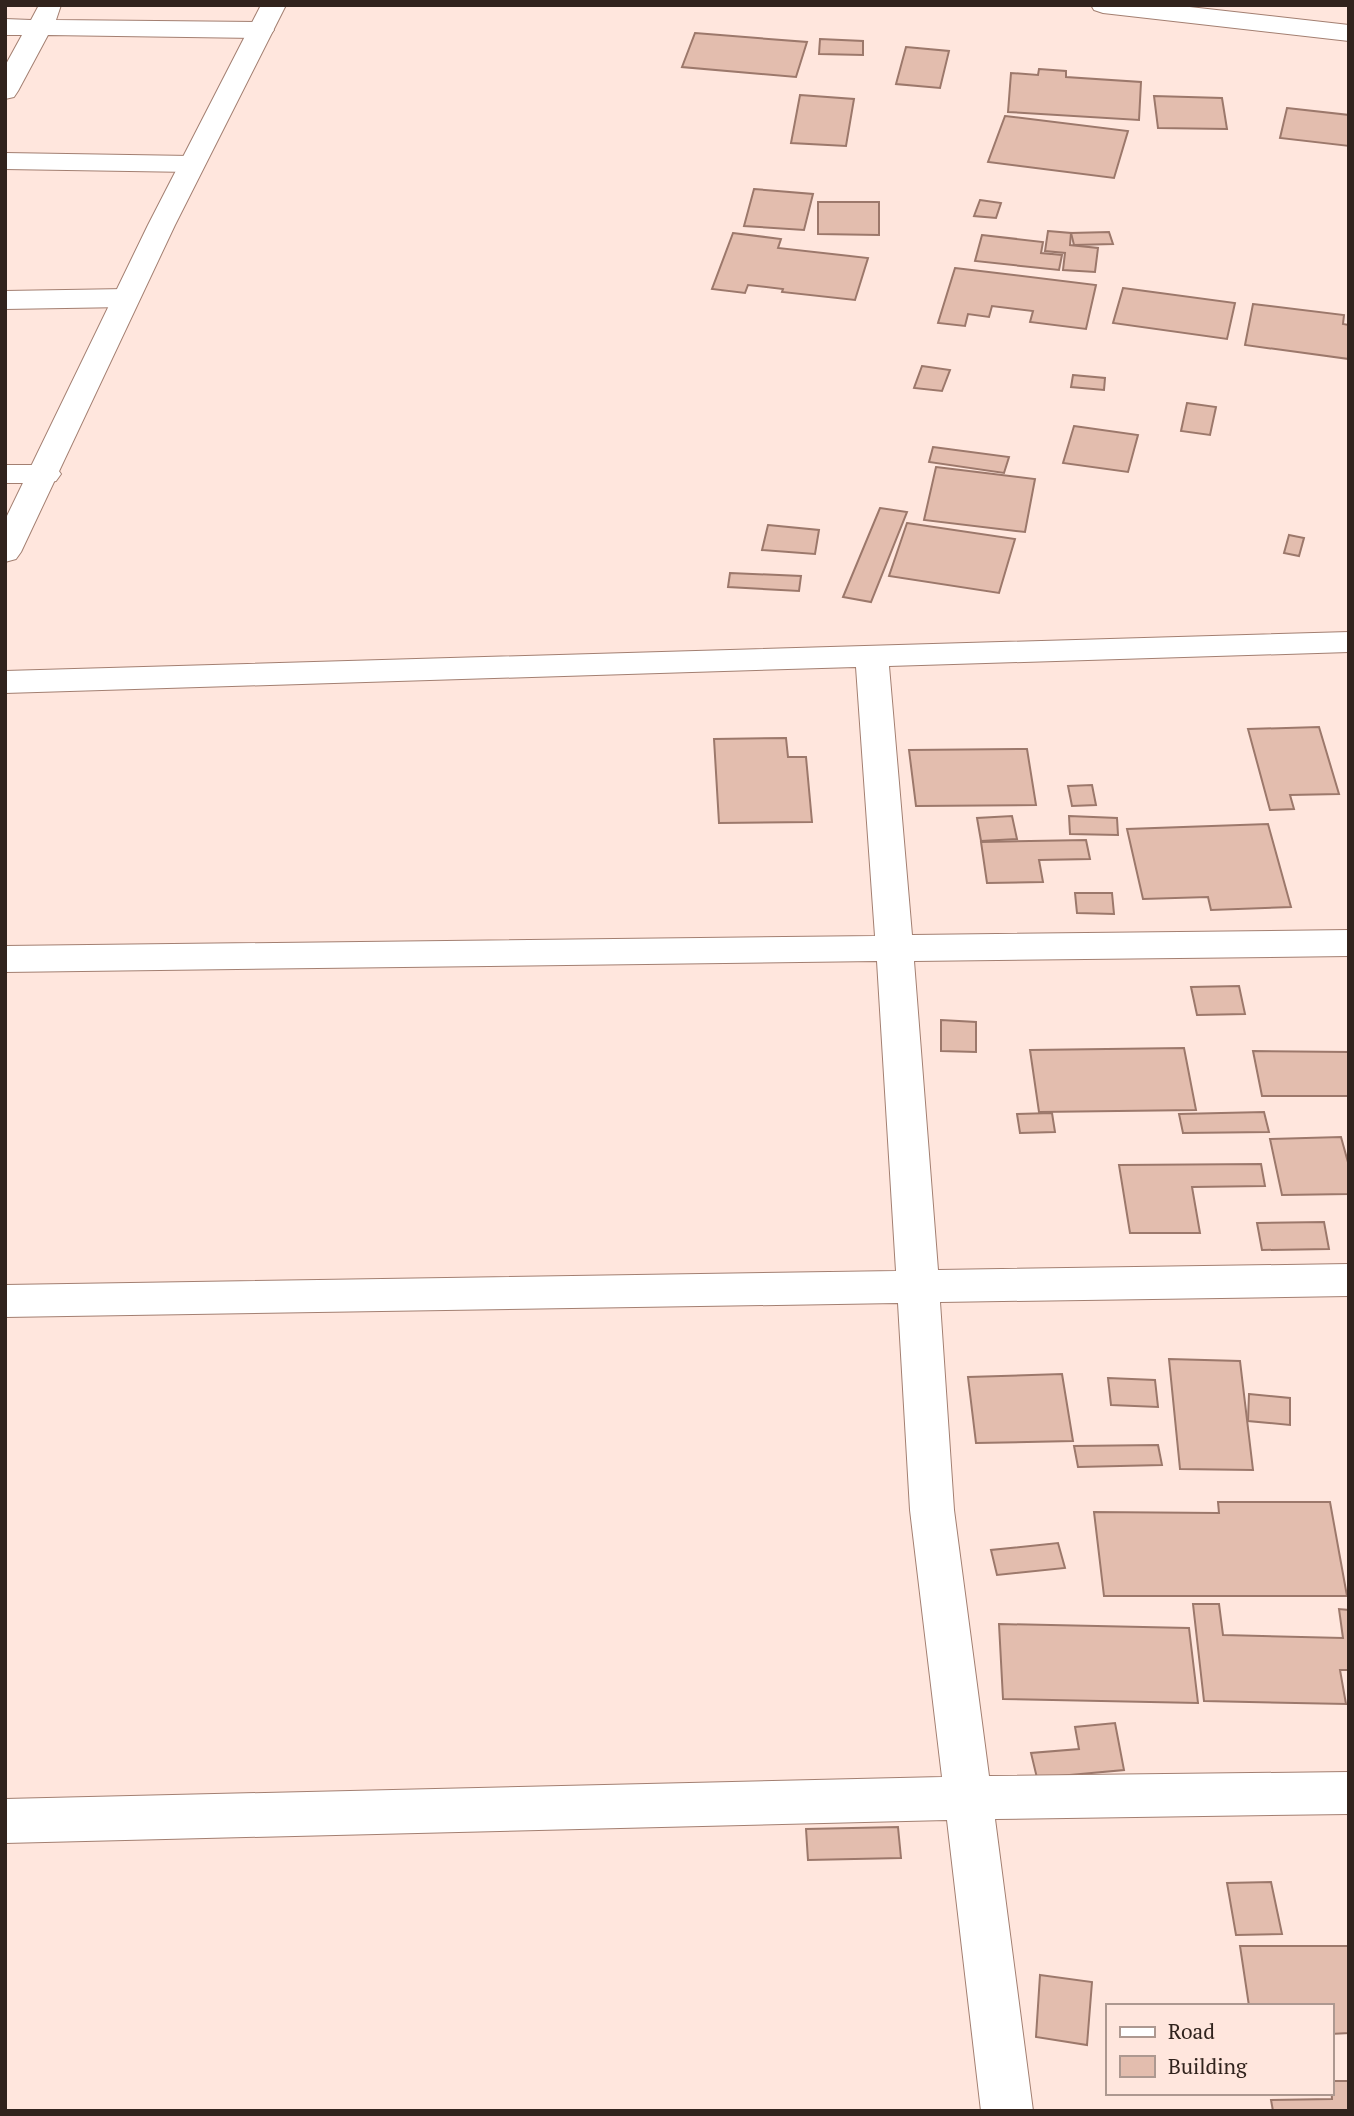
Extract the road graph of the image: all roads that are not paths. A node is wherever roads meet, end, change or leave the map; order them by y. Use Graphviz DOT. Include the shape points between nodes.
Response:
graph roads {
  1 [pos="1103,5"];
  2 [pos="45,16"];
  3 [pos="268,17"];
  4 [pos="5,27"];
  5 [pos="1349,33"];
  6 [pos="5,91"];
  7 [pos="5,161"];
  8 [pos="191,164"];
  9 [pos="126,298"];
  10 [pos="5,300"];
  11 [pos="5,474"];
  12 [pos="45,474"];
  13 [pos="5,552"];
  14 [pos="1349,642"];
  15 [pos="872,657"];
  16 [pos="5,682"];
  17 [pos="1349,943"];
  18 [pos="893,949"];
  19 [pos="5,959"];
  20 [pos="1349,1280"];
  21 [pos="918,1286"];
  22 [pos="5,1301"];
  23 [pos="1349,1793"];
  24 [pos="967,1798"];
  25 [pos="5,1821"];
  26 [pos="1007,2111"];
  1 -- 5 [label="street"];
  2 -- 3 [label="street"];
  2 -- 4 [label="street"];
  2 -- 6 [label="street"];
  3 -- 8 [label="street"];
  7 -- 8 [label="street"];
  8 -- 9 [label="street"];
  9 -- 10 [label="street"];
  9 -- 12 [label="street"];
  11 -- 12 [label="street"];
  12 -- 13 [label="street"];
  14 -- 15 [label="street"];
  15 -- 16 [label="street"];
  15 -- 18 [label="street"];
  17 -- 18 [label="street"];
  18 -- 19 [label="street"];
  18 -- 21 [label="street"];
  20 -- 21 [label="street"];
  21 -- 22 [label="street"];
  21 -- 24 [label="street" via="932,1510"];
  23 -- 24 [label="street"];
  24 -- 25 [label="street"];
  24 -- 26 [label="street"];
}
